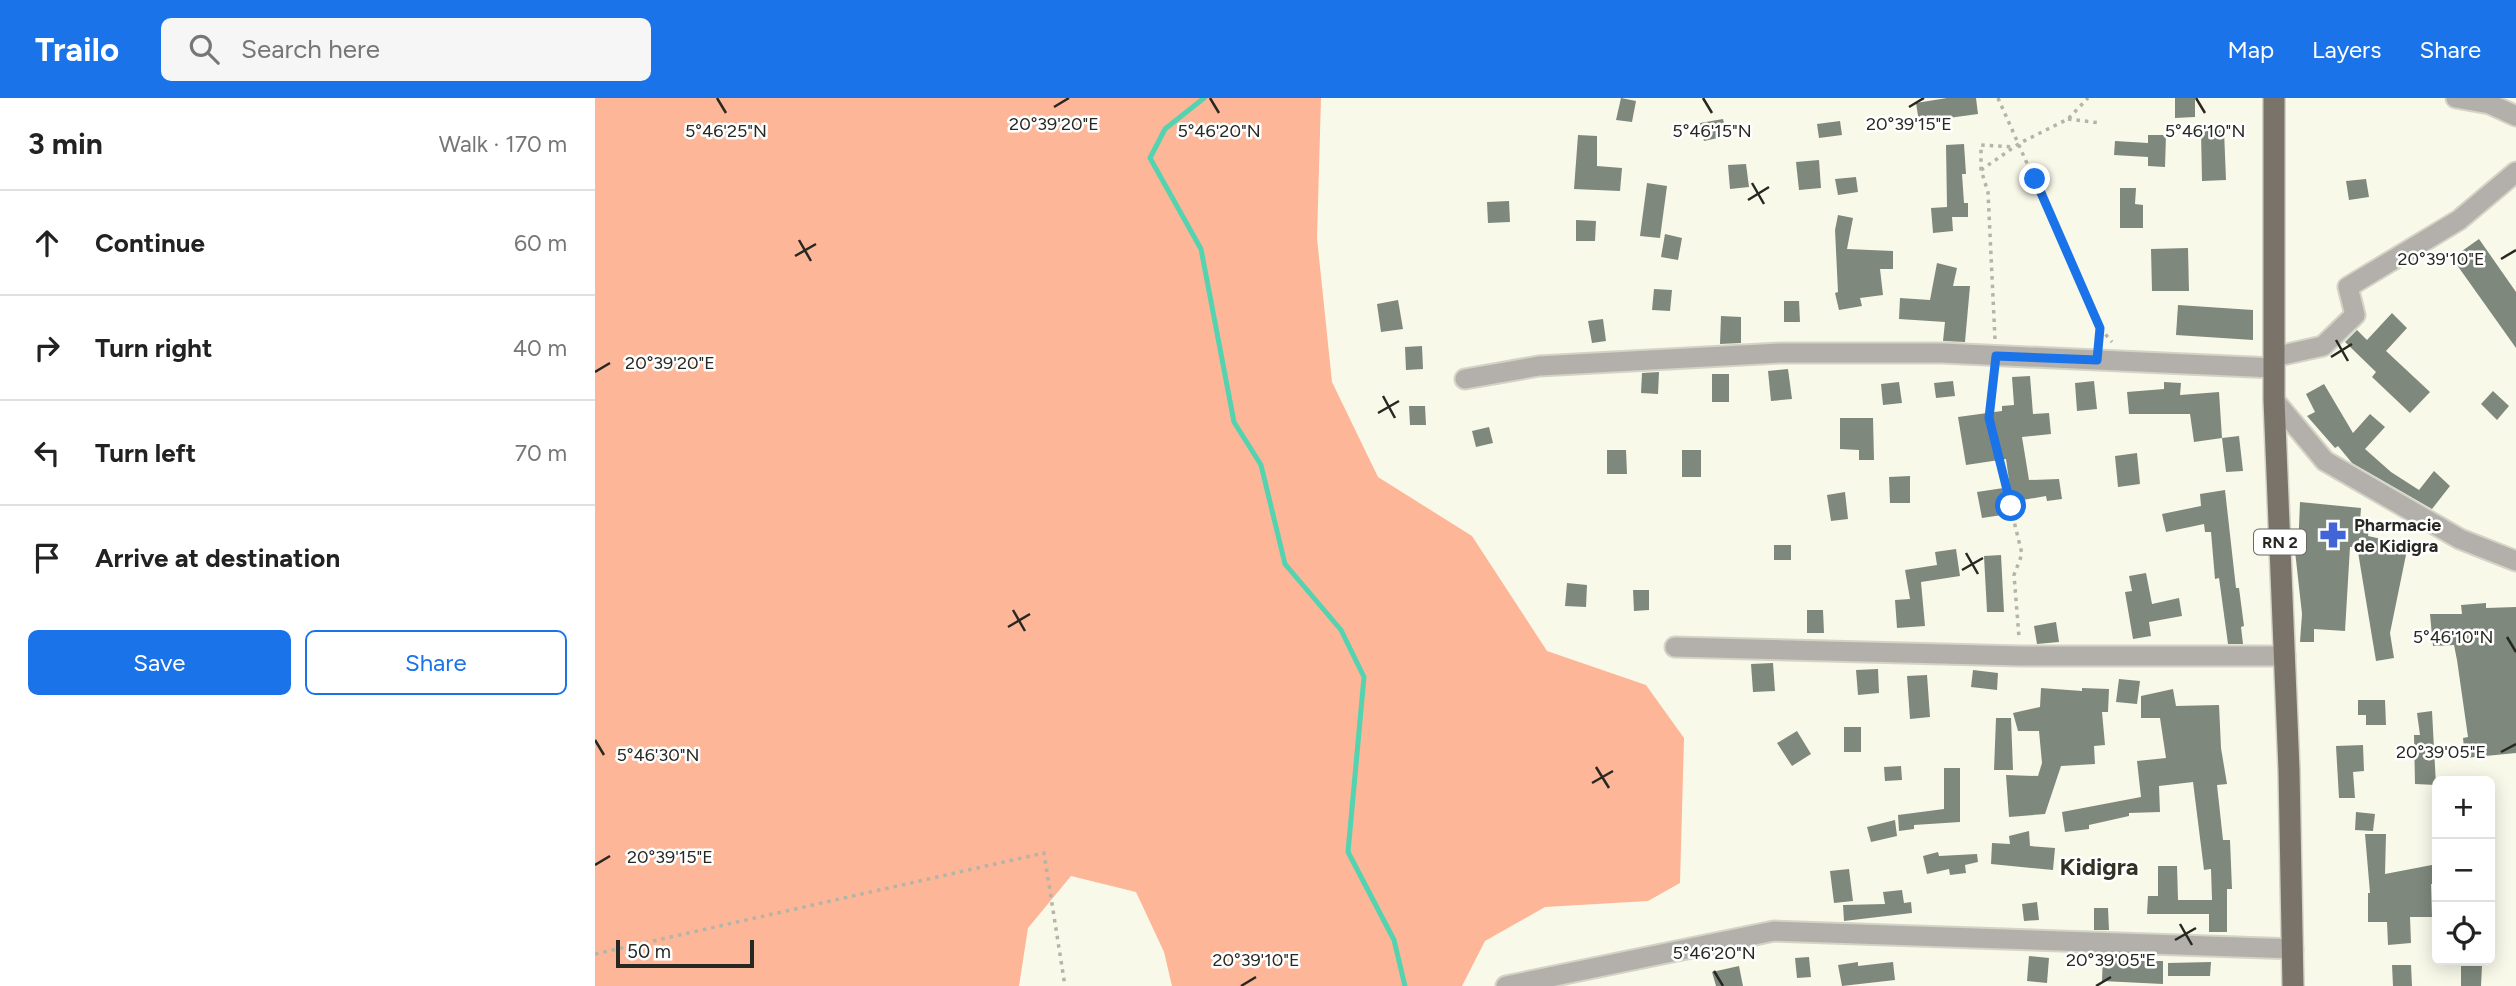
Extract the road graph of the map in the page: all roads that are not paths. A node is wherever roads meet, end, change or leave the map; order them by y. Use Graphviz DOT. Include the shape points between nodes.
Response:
graph roads {
  1 [pos="2274,98"];
  2 [pos="2456,98"];
  3 [pos="2516,116"];
  4 [pos="2516,172"];
  5 [pos="2274,362"];
  6 [pos="1465,379"];
  7 [pos="2274,400"];
  8 [pos="2516,561"];
  9 [pos="1675,647"];
  10 [pos="2285,656"];
  11 [pos="2293,948"];
  12 [pos="1506,986"];
  13 [pos="2293,986"];
  1 -- 5 [label="main road, RN 2"];
  2 -- 3 [label="street" via="2490,104"];
  4 -- 5 [label="street" via="2459,220 2349,287 2355,315 2323,346"];
  5 -- 6 [label="street" via="1780,353 1539,366"];
  5 -- 7 [label="main road, RN 2"];
  7 -- 8 [label="street" via="2325,461 2460,540"];
  7 -- 10 [label="main road, RN 2"];
  9 -- 10 [label="street" via="2021,656"];
  10 -- 11 [label="main road, RN 2"];
  11 -- 12 [label="street" via="1774,931"];
  11 -- 13 [label="main road, RN 2"];
}
